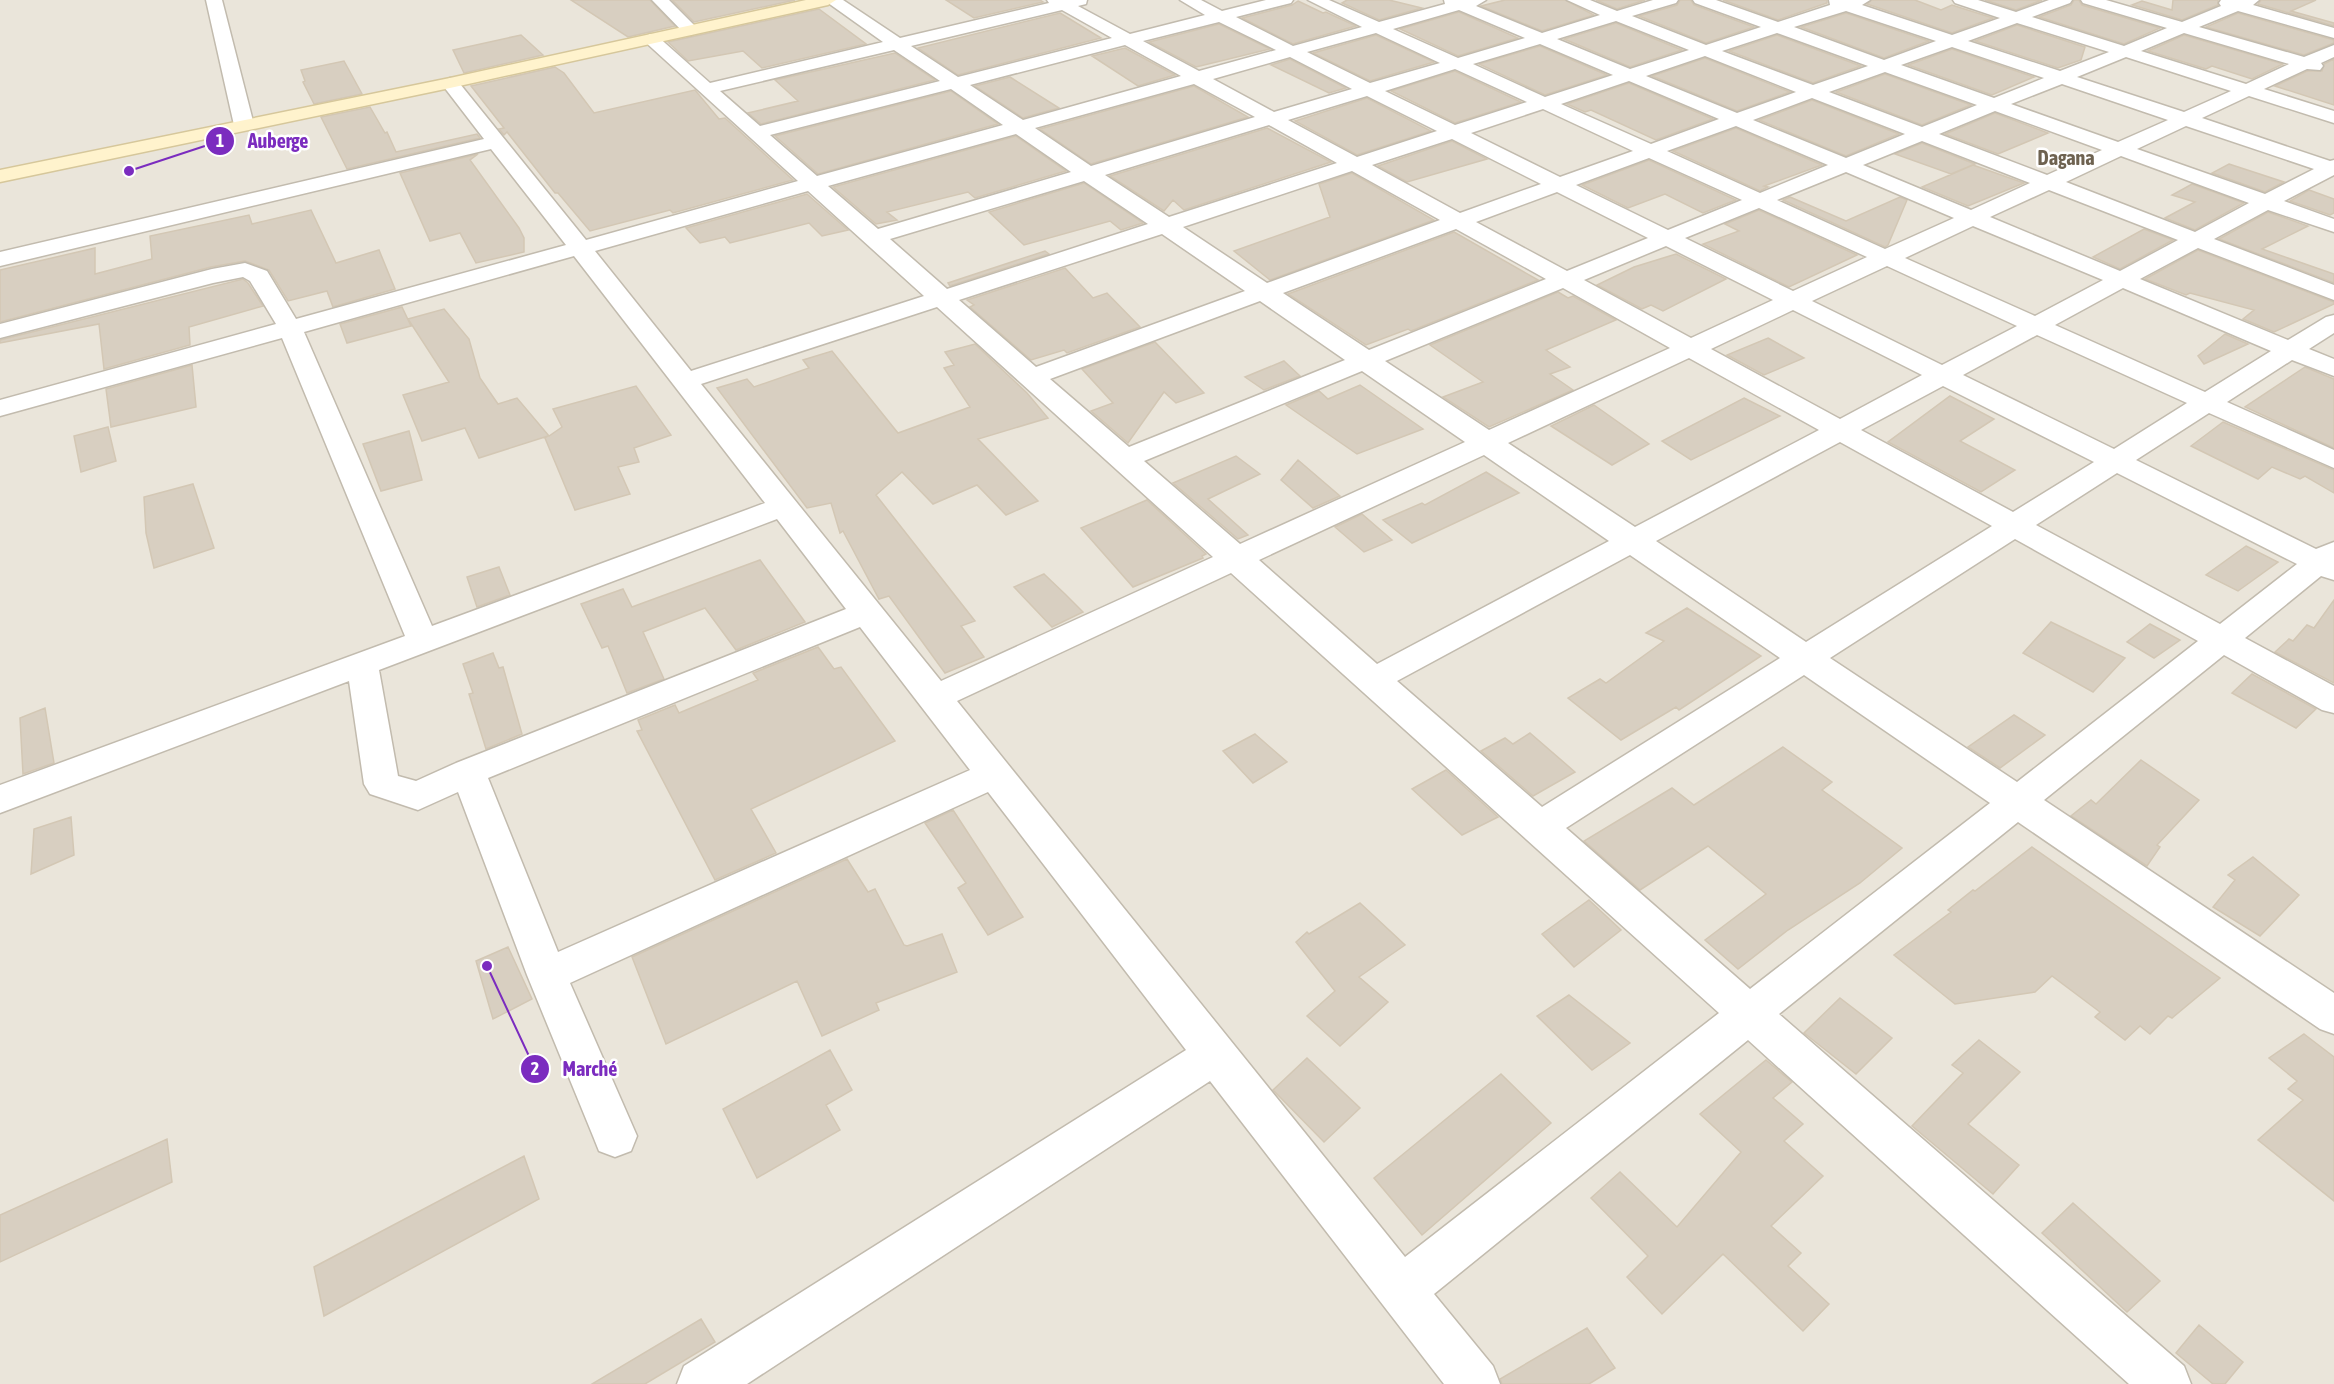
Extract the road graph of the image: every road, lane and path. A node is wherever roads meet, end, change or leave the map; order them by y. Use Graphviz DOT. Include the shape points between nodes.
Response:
graph roads {
  1 [pos="214,0"];
  2 [pos="660,0"];
  3 [pos="830,0"];
  4 [pos="1188,0"];
  5 [pos="1285,0"];
  6 [pos="1316,0"];
  7 [pos="1575,0"];
  8 [pos="1670,0"];
  9 [pos="1701,0"];
  10 [pos="1961,0"];
  11 [pos="2064,0"];
  12 [pos="2089,0"];
  13 [pos="1068,2"];
  14 [pos="1463,2"];
  15 [pos="1847,2"];
  16 [pos="2235,2"];
  17 [pos="1220,16"];
  18 [pos="1616,16"];
  19 [pos="2016,17"];
  20 [pos="1778,27"];
  21 [pos="1378,28"];
  22 [pos="2182,28"];
  23 [pos="691,30"];
  24 [pos="2334,33"];
  25 [pos="1541,38"];
  26 [pos="650,39"];
  27 [pos="1128,40"];
  28 [pos="1952,41"];
  29 [pos="897,44"];
  30 [pos="2334,50"];
  31 [pos="1706,51"];
  32 [pos="2124,51"];
  33 [pos="1291,52"];
  34 [pos="1456,63"];
  35 [pos="2304,63"];
  36 [pos="1884,65"];
  37 [pos="2334,72"];
  38 [pos="1630,75"];
  39 [pos="1197,77"];
  40 [pos="2061,77"];
  41 [pos="450,83"];
  42 [pos="954,83"];
  43 [pos="706,89"];
  44 [pos="1368,90"];
  45 [pos="2247,90"];
  46 [pos="1812,92"];
  47 [pos="1544,103"];
  48 [pos="1994,105"];
  49 [pos="2334,117"];
  50 [pos="1271,118"];
  51 [pos="1736,119"];
  52 [pos="2185,119"];
  53 [pos="244,125"];
  54 [pos="1020,127"];
  55 [pos="756,132"];
  56 [pos="1454,132"];
  57 [pos="1922,134"];
  58 [pos="496,142"];
  59 [pos="2119,149"];
  60 [pos="1650,151"];
  61 [pos="1355,164"];
  62 [pos="1846,165"];
  63 [pos="2333,168"];
  64 [pos="1088,173"];
  65 [pos="0,176"];
  66 [pos="2048,182"];
  67 [pos="814,184"];
  68 [pos="1559,184"];
  69 [pos="1759,200"];
  70 [pos="2267,202"];
  71 [pos="1972,218"];
  72 [pos="1459,221"];
  73 [pos="1165,225"];
  74 [pos="2334,226"];
  75 [pos="873,237"];
  76 [pos="1666,238"];
  77 [pos="2196,240"];
  78 [pos="580,248"];
  79 [pos="1885,257"];
  80 [pos="0,259"];
  81 [pos="1565,279"];
  82 [pos="2122,280"];
  83 [pos="1264,292"];
  84 [pos="2334,293"];
  85 [pos="942,297"];
  86 [pos="1792,300"];
  87 [pos="2334,322"];
  88 [pos="2036,326"];
  89 [pos="290,328"];
  90 [pos="0,331"];
  91 [pos="1690,348"];
  92 [pos="2290,350"];
  93 [pos="1366,361"];
  94 [pos="2334,368"];
  95 [pos="1943,375"];
  96 [pos="1031,377"];
  97 [pos="684,381"];
  98 [pos="2207,403"];
  99 [pos="0,408"];
  100 [pos="1840,430"];
  101 [pos="1487,442"];
  102 [pos="1124,459"];
  103 [pos="2334,460"];
  104 [pos="2116,461"];
  105 [pos="784,506"];
  106 [pos="2014,525"];
  107 [pos="1634,541"];
  108 [pos="1236,558"];
  109 [pos="2329,560"];
  110 [pos="867,612"];
  111 [pos="2222,639"];
  112 [pos="423,641"];
  113 [pos="1806,658"];
  114 [pos="362,664"];
  115 [pos="1373,680"];
  116 [pos="934,698"];
  117 [pos="2334,701"];
  118 [pos="468,772"];
  119 [pos="995,774"];
  120 [pos="0,799"];
  121 [pos="2018,801"];
  122 [pos="1540,827"];
  123 [pos="547,975"];
  124 [pos="1749,1013"];
  125 [pos="2334,1016"];
  126 [pos="1215,1054"];
  127 [pos="615,1136"];
  128 [pos="1401,1290"];
  129 [pos="720,1379"];
  130 [pos="1475,1384"];
  131 [pos="2166,1384"];
  1 -- 53 [label="street"];
  2 -- 23 [label="street"];
  3 -- 23 [label="street"];
  3 -- 29 [label="street"];
  4 -- 17 [label="street"];
  5 -- 17 [label="street"];
  6 -- 21 [label="street"];
  7 -- 18 [label="street"];
  8 -- 18 [label="street"];
  9 -- 20 [label="street"];
  10 -- 19 [label="street"];
  11 -- 19 [label="street"];
  12 -- 22 [label="street"];
  13 -- 27 [label="street"];
  13 -- 29 [label="street"];
  14 -- 21 [label="street"];
  14 -- 25 [label="street"];
  15 -- 20 [label="street"];
  15 -- 28 [label="street"];
  16 -- 22 [label="street"];
  16 -- 24 [label="street"];
  17 -- 27 [label="street"];
  17 -- 33 [label="street"];
  18 -- 25 [label="street"];
  18 -- 31 [label="street"];
  19 -- 28 [label="street"];
  19 -- 32 [label="street"];
  20 -- 31 [label="street"];
  20 -- 36 [label="street"];
  21 -- 33 [label="street"];
  21 -- 34 [label="street"];
  22 -- 32 [label="street"];
  22 -- 35 [label="street"];
  23 -- 26 [label="street"];
  25 -- 34 [label="street"];
  25 -- 38 [label="street"];
  26 -- 41 [label="street"];
  26 -- 43 [label="street"];
  27 -- 39 [label="street"];
  27 -- 42 [label="street"];
  28 -- 36 [label="street"];
  28 -- 40 [label="street"];
  29 -- 42 [label="street"];
  29 -- 43 [label="street"];
  30 -- 35 [label="street"];
  31 -- 38 [label="street"];
  31 -- 46 [label="street"];
  32 -- 40 [label="street"];
  32 -- 45 [label="street"];
  33 -- 39 [label="street"];
  33 -- 44 [label="street"];
  34 -- 44 [label="street"];
  34 -- 47 [label="street"];
  35 -- 37 [label="street"];
  35 -- 45 [label="street"];
  36 -- 46 [label="street"];
  36 -- 48 [label="street"];
  38 -- 47 [label="street"];
  38 -- 51 [label="street"];
  39 -- 50 [label="street"];
  39 -- 54 [label="street"];
  40 -- 48 [label="street"];
  40 -- 52 [label="street"];
  41 -- 53 [label="street"];
  41 -- 58 [label="street"];
  42 -- 54 [label="street"];
  42 -- 55 [label="street"];
  43 -- 55 [label="street"];
  44 -- 50 [label="street"];
  44 -- 56 [label="street"];
  45 -- 49 [label="street"];
  45 -- 52 [label="street"];
  46 -- 51 [label="street"];
  46 -- 57 [label="street"];
  47 -- 56 [label="street"];
  47 -- 60 [label="street"];
  48 -- 57 [label="street"];
  48 -- 59 [label="street"];
  50 -- 61 [label="street"];
  50 -- 64 [label="street"];
  51 -- 60 [label="street"];
  51 -- 62 [label="street"];
  52 -- 59 [label="street"];
  52 -- 63 [label="street"];
  53 -- 65 [label="street"];
  54 -- 64 [label="street"];
  54 -- 67 [label="street"];
  55 -- 67 [label="street"];
  56 -- 61 [label="street"];
  56 -- 68 [label="street"];
  57 -- 62 [label="street"];
  57 -- 66 [label="street"];
  58 -- 78 [label="street"];
  58 -- 80 [label="street"];
  59 -- 66 [label="street"];
  59 -- 70 [label="street"];
  60 -- 68 [label="street"];
  60 -- 69 [label="street"];
  61 -- 72 [label="street"];
  61 -- 73 [label="street"];
  62 -- 69 [label="street"];
  62 -- 71 [label="street"];
  63 -- 70 [label="street"];
  64 -- 73 [label="street"];
  64 -- 75 [label="street"];
  66 -- 71 [label="street"];
  66 -- 77 [label="street"];
  67 -- 75 [label="street"];
  67 -- 78 [label="street"];
  68 -- 72 [label="street"];
  68 -- 76 [label="street"];
  69 -- 76 [label="street"];
  69 -- 79 [label="street"];
  70 -- 74 [label="street"];
  70 -- 77 [label="street"];
  71 -- 79 [label="street"];
  71 -- 82 [label="street"];
  72 -- 81 [label="street"];
  72 -- 83 [label="street"];
  73 -- 83 [label="street"];
  73 -- 85 [label="street"];
  75 -- 85 [label="street"];
  76 -- 81 [label="street"];
  76 -- 86 [label="street"];
  77 -- 82 [label="street"];
  77 -- 84 [label="street"];
  78 -- 89 [label="street"];
  78 -- 97 [label="street"];
  79 -- 86 [label="street"];
  79 -- 88 [label="street"];
  81 -- 91 [label="street"];
  81 -- 93 [label="street"];
  82 -- 88 [label="street"];
  82 -- 92 [label="street"];
  83 -- 93 [label="street"];
  83 -- 96 [label="street"];
  85 -- 96 [label="street"];
  85 -- 97 [label="street"];
  86 -- 91 [label="street"];
  86 -- 95 [label="street"];
  87 -- 92 [label="street"];
  88 -- 95 [label="street"];
  88 -- 98 [label="street"];
  89 -- 90 [label="street" via="259,276 245,270"];
  89 -- 99 [label="street"];
  89 -- 112 [label="street"];
  91 -- 100 [label="street"];
  91 -- 101 [label="street"];
  92 -- 94 [label="street"];
  92 -- 98 [label="street"];
  93 -- 101 [label="street"];
  93 -- 102 [label="street"];
  95 -- 100 [label="street"];
  95 -- 104 [label="street"];
  96 -- 102 [label="street"];
  97 -- 105 [label="street"];
  98 -- 103 [label="street"];
  98 -- 104 [label="street"];
  100 -- 106 [label="street"];
  100 -- 107 [label="street"];
  101 -- 107 [label="street"];
  101 -- 108 [label="street"];
  102 -- 108 [label="street"];
  104 -- 106 [label="street"];
  104 -- 109 [label="street"];
  105 -- 110 [label="street"];
  105 -- 112 [label="street"];
  106 -- 111 [label="street"];
  106 -- 113 [label="street"];
  107 -- 113 [label="street"];
  107 -- 115 [label="street"];
  108 -- 115 [label="street"];
  108 -- 116 [label="street"];
  109 -- 111 [label="street"];
  110 -- 116 [label="street"];
  110 -- 118 [label="street"];
  111 -- 117 [label="street"];
  111 -- 121 [label="street"];
  112 -- 114 [label="street"];
  113 -- 121 [label="street"];
  113 -- 122 [label="street"];
  114 -- 118 [label="street" via="382,784 418,796"];
  114 -- 120 [label="street"];
  115 -- 122 [label="street"];
  116 -- 119 [label="street"];
  118 -- 123 [label="street"];
  119 -- 123 [label="street"];
  119 -- 126 [label="street"];
  121 -- 124 [label="street"];
  121 -- 125 [label="street"];
  122 -- 124 [label="street"];
  123 -- 127 [label="street"];
  124 -- 128 [label="street"];
  124 -- 131 [label="street"];
  126 -- 128 [label="street"];
  126 -- 129 [label="street"];
  128 -- 130 [label="street"];
}
